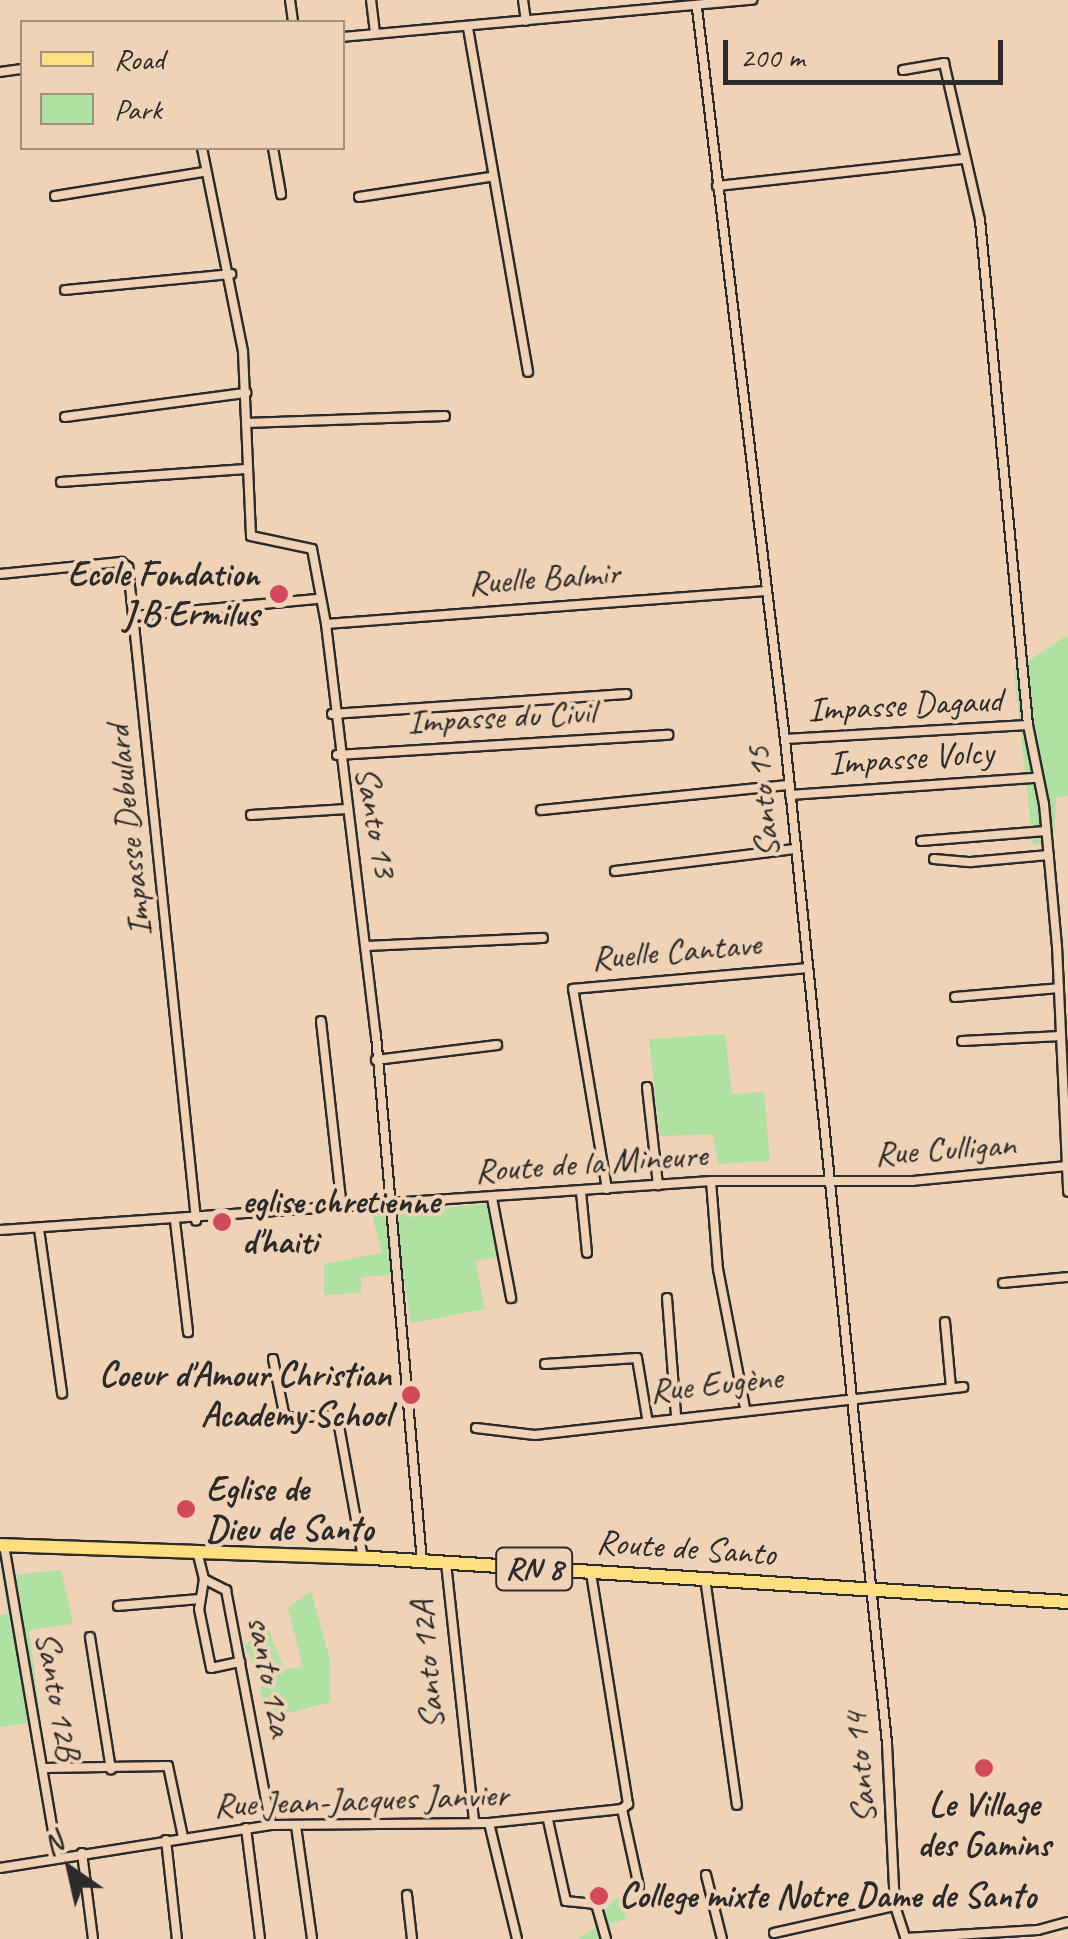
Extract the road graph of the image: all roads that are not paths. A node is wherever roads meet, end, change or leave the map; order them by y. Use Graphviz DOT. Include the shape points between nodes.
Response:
graph roads {
  1 [pos="372,0"];
  2 [pos="523,0"];
  3 [pos="752,0"];
  4 [pos="733,1"];
  5 [pos="697,8"];
  6 [pos="526,21"];
  7 [pos="468,28"];
  8 [pos="376,34"];
  9 [pos="345,36"];
  10 [pos="903,70"];
  11 [pos="202,150"];
  12 [pos="273,150"];
  13 [pos="963,159"];
  14 [pos="204,172"];
  15 [pos="490,177"];
  16 [pos="717,186"];
  17 [pos="280,194"];
  18 [pos="55,196"];
  19 [pos="360,197"];
  20 [pos="231,274"];
  21 [pos="65,290"];
  22 [pos="528,372"];
  23 [pos="246,392"];
  24 [pos="445,416"];
  25 [pos="65,417"];
  26 [pos="246,423"];
  27 [pos="246,469"];
  28 [pos="62,482"];
  29 [pos="0,574"];
  30 [pos="766,591"];
  31 [pos="319,599"];
  32 [pos="134,616"];
  33 [pos="326,624"];
  34 [pos="626,694"];
  35 [pos="332,714"];
  36 [pos="1028,725"];
  37 [pos="668,735"];
  38 [pos="785,739"];
  39 [pos="337,755"];
  40 [pos="1036,778"];
  41 [pos="789,790"];
  42 [pos="347,809"];
  43 [pos="541,810"];
  44 [pos="252,815"];
  45 [pos="1046,831"];
  46 [pos="921,841"];
  47 [pos="795,849"];
  48 [pos="1048,855"];
  49 [pos="934,858"];
  50 [pos="615,871"];
  51 [pos="542,938"];
  52 [pos="364,946"];
  53 [pos="807,968"];
  54 [pos="1059,988"];
  55 [pos="954,997"];
  56 [pos="1064,1002"];
  57 [pos="321,1021"];
  58 [pos="1061,1036"];
  59 [pos="962,1042"];
  60 [pos="498,1045"];
  61 [pos="376,1060"];
  62 [pos="647,1087"];
  63 [pos="1066,1101"];
  64 [pos="1067,1166"];
  65 [pos="827,1178"];
  66 [pos="711,1181"];
  67 [pos="658,1185"];
  68 [pos="607,1189"];
  69 [pos="581,1192"];
  70 [pos="1068,1192"];
  71 [pos="492,1198"];
  72 [pos="389,1206"];
  73 [pos="342,1209"];
  74 [pos="196,1220"];
  75 [pos="175,1221"];
  76 [pos="39,1229"];
  77 [pos="0,1230"];
  78 [pos="587,1253"];
  79 [pos="1068,1277"];
  80 [pos="1003,1283"];
  81 [pos="511,1298"];
  82 [pos="666,1298"];
  83 [pos="946,1322"];
  84 [pos="188,1332"];
  85 [pos="274,1360"];
  86 [pos="545,1364"];
  87 [pos="963,1387"];
  88 [pos="951,1388"];
  89 [pos="62,1393"];
  90 [pos="849,1398"];
  91 [pos="745,1408"];
  92 [pos="676,1415"];
  93 [pos="646,1418"];
  94 [pos="476,1428"];
  95 [pos="2,1545"];
  96 [pos="197,1551"];
  97 [pos="362,1558"];
  98 [pos="422,1562"];
  99 [pos="446,1562"];
  100 [pos="591,1572"];
  101 [pos="704,1578"];
  102 [pos="204,1579"];
  103 [pos="870,1592"];
  104 [pos="199,1599"];
  105 [pos="1068,1602"];
  106 [pos="118,1606"];
  107 [pos="90,1636"];
  108 [pos="240,1662"];
  109 [pos="43,1768"];
  110 [pos="110,1769"];
  111 [pos="737,1805"];
  112 [pos="622,1809"];
  113 [pos="548,1820"];
  114 [pos="474,1822"];
  115 [pos="488,1823"];
  116 [pos="271,1824"];
  117 [pos="296,1826"];
  118 [pos="246,1828"];
  119 [pos="184,1837"];
  120 [pos="166,1840"];
  121 [pos="82,1853"];
  122 [pos="57,1856"];
  123 [pos="0,1868"];
  124 [pos="706,1876"];
  125 [pos="640,1887"];
  126 [pos="407,1895"];
  127 [pos="896,1906"];
  128 [pos="1068,1922"];
  129 [pos="774,1933"];
  130 [pos="93,1939"];
  131 [pos="178,1939"];
  132 [pos="260,1939"];
  133 [pos="312,1939"];
  134 [pos="412,1939"];
  135 [pos="517,1939"];
  136 [pos="606,1939"];
  137 [pos="722,1939"];
  138 [pos="906,1939"];
  1 -- 8 [label="street"];
  2 -- 6 [label="street"];
  3 -- 4 [label="street"];
  4 -- 5 [label="street"];
  5 -- 6 [label="street"];
  5 -- 16 [label="street, Santo 15"];
  6 -- 7 [label="street"];
  7 -- 8 [label="street"];
  7 -- 15 [label="street"];
  8 -- 9 [label="street"];
  10 -- 13 [label="street" via="944,63"];
  11 -- 14 [label="street, Santo 13"];
  12 -- 17 [label="street"];
  13 -- 16 [label="street"];
  13 -- 36 [label="street" via="980,220"];
  14 -- 18 [label="street"];
  14 -- 20 [label="street, Santo 13"];
  15 -- 19 [label="street"];
  15 -- 22 [label="street"];
  16 -- 30 [label="street, Santo 15"];
  20 -- 21 [label="street"];
  20 -- 23 [label="street, Santo 13"];
  23 -- 25 [label="street"];
  23 -- 26 [label="street, Santo 13"];
  24 -- 26 [label="street"];
  26 -- 27 [label="street, Santo 13"];
  27 -- 28 [label="street"];
  27 -- 31 [label="street, Santo 13" via="253,539 312,549"];
  29 -- 32 [label="street, Impasse Debulard" via="122,562"];
  30 -- 33 [label="street, Ruelle Balmir"];
  30 -- 38 [label="street, Santo 15"];
  31 -- 32 [label="street"];
  31 -- 33 [label="street, Santo 13"];
  32 -- 74 [label="street, Impasse Debulard"];
  33 -- 35 [label="street, Santo 13"];
  34 -- 35 [label="street"];
  35 -- 39 [label="street, Santo 13"];
  36 -- 38 [label="street, Impasse Dagaud"];
  36 -- 40 [label="street"];
  37 -- 39 [label="street, Impasse du Civil"];
  38 -- 41 [label="street, Santo 15"];
  39 -- 42 [label="street, Santo 13"];
  40 -- 41 [label="street, Impasse Volcy"];
  40 -- 45 [label="street"];
  41 -- 43 [label="street, Impasse Volcy"];
  41 -- 47 [label="street, Santo 15"];
  42 -- 44 [label="street"];
  42 -- 52 [label="street, Santo 13"];
  45 -- 46 [label="street"];
  45 -- 48 [label="street"];
  47 -- 50 [label="street"];
  47 -- 53 [label="street, Santo 15"];
  48 -- 49 [label="street"];
  48 -- 54 [label="street"];
  51 -- 52 [label="street"];
  52 -- 61 [label="street, Santo 13"];
  53 -- 65 [label="street, Santo 15"];
  53 -- 68 [label="street, Ruelle Cantave" via="574,989"];
  54 -- 55 [label="street"];
  54 -- 56 [label="street"];
  56 -- 58 [label="street"];
  57 -- 73 [label="street"];
  58 -- 59 [label="street"];
  58 -- 63 [label="street"];
  60 -- 61 [label="street"];
  61 -- 72 [label="street, Santo 13"];
  62 -- 67 [label="street"];
  63 -- 64 [label="street"];
  64 -- 65 [label="street, Rue Culligan" via="912,1181"];
  64 -- 70 [label="street"];
  65 -- 66 [label="street, Route de la Mineure"];
  65 -- 90 [label="street, Santo 15"];
  66 -- 67 [label="street, Route de la Mineure"];
  66 -- 91 [label="street" via="720,1282"];
  67 -- 68 [label="street, Route de la Mineure"];
  68 -- 69 [label="street, Route de la Mineure"];
  69 -- 71 [label="street, Route de la Mineure"];
  69 -- 78 [label="street"];
  71 -- 72 [label="street, Route de la Mineure"];
  71 -- 81 [label="street"];
  72 -- 73 [label="street, Route de la Mineure"];
  72 -- 98 [label="street, Santo 13"];
  73 -- 74 [label="street, Route de la Mineure"];
  74 -- 75 [label="street, Route de la Mineure"];
  75 -- 76 [label="street, Route de la Mineure"];
  75 -- 84 [label="street"];
  76 -- 77 [label="street, Route de la Mineure"];
  76 -- 89 [label="street"];
  79 -- 80 [label="street"];
  82 -- 92 [label="street"];
  83 -- 88 [label="street"];
  85 -- 97 [label="street" via="285,1418 337,1415"];
  86 -- 93 [label="street" via="637,1358"];
  87 -- 88 [label="street, Rue Eugène"];
  88 -- 90 [label="street, Rue Eugène"];
  90 -- 91 [label="street, Rue Eugène"];
  90 -- 103 [label="street, Santo 15"];
  91 -- 92 [label="street, Rue Eugène"];
  92 -- 93 [label="street, Rue Eugène"];
  93 -- 94 [label="street, Rue Eugène" via="535,1435"];
  95 -- 96 [label="main road, Route de Santo / RN 8"];
  95 -- 109 [label="street, Santo 12B"];
  96 -- 97 [label="main road, Route de Santo / RN 8"];
  96 -- 102 [label="street, santo 12a"];
  97 -- 98 [label="main road, Route de Santo / RN 8"];
  98 -- 99 [label="main road, Route de Santo / RN 8"];
  99 -- 100 [label="main road, Route de Santo / RN 8"];
  99 -- 114 [label="street, Santo 12A"];
  100 -- 101 [label="main road, Route de Santo / RN 8"];
  100 -- 112 [label="street" via="628,1804"];
  101 -- 103 [label="main road, Route de Santo / RN 8"];
  101 -- 111 [label="street"];
  102 -- 104 [label="street"];
  102 -- 108 [label="street, santo 12a" via="226,1590"];
  103 -- 105 [label="main road, Route de Santo / RN 8"];
  103 -- 127 [label="street, Santo 14"];
  104 -- 106 [label="street"];
  104 -- 108 [label="street" via="211,1668"];
  107 -- 110 [label="street"];
  108 -- 116 [label="street, santo 12a"];
  109 -- 110 [label="street"];
  109 -- 122 [label="street, Santo 12B"];
  110 -- 119 [label="street" via="168,1766"];
  112 -- 113 [label="street, Rue Jean-Jacques Janvier"];
  112 -- 125 [label="street"];
  113 -- 115 [label="street, Rue Jean-Jacques Janvier"];
  113 -- 136 [label="street" via="566,1901 596,1904"];
  114 -- 115 [label="street, Rue Jean-Jacques Janvier"];
  114 -- 117 [label="street, Rue Jean-Jacques Janvier"];
  115 -- 135 [label="street"];
  116 -- 117 [label="street, Rue Jean-Jacques Janvier"];
  116 -- 118 [label="street, Rue Jean-Jacques Janvier"];
  117 -- 133 [label="street"];
  118 -- 119 [label="street, Rue Jean-Jacques Janvier"];
  118 -- 132 [label="street"];
  119 -- 120 [label="street, Rue Jean-Jacques Janvier"];
  120 -- 121 [label="street, Rue Jean-Jacques Janvier"];
  120 -- 131 [label="street"];
  121 -- 122 [label="street, Rue Jean-Jacques Janvier"];
  121 -- 130 [label="street"];
  122 -- 123 [label="street, Rue Jean-Jacques Janvier"];
  124 -- 137 [label="street"];
  126 -- 134 [label="street"];
  127 -- 129 [label="street"];
  127 -- 138 [label="street, Santo 14"];
  128 -- 138 [label="street"];
}
